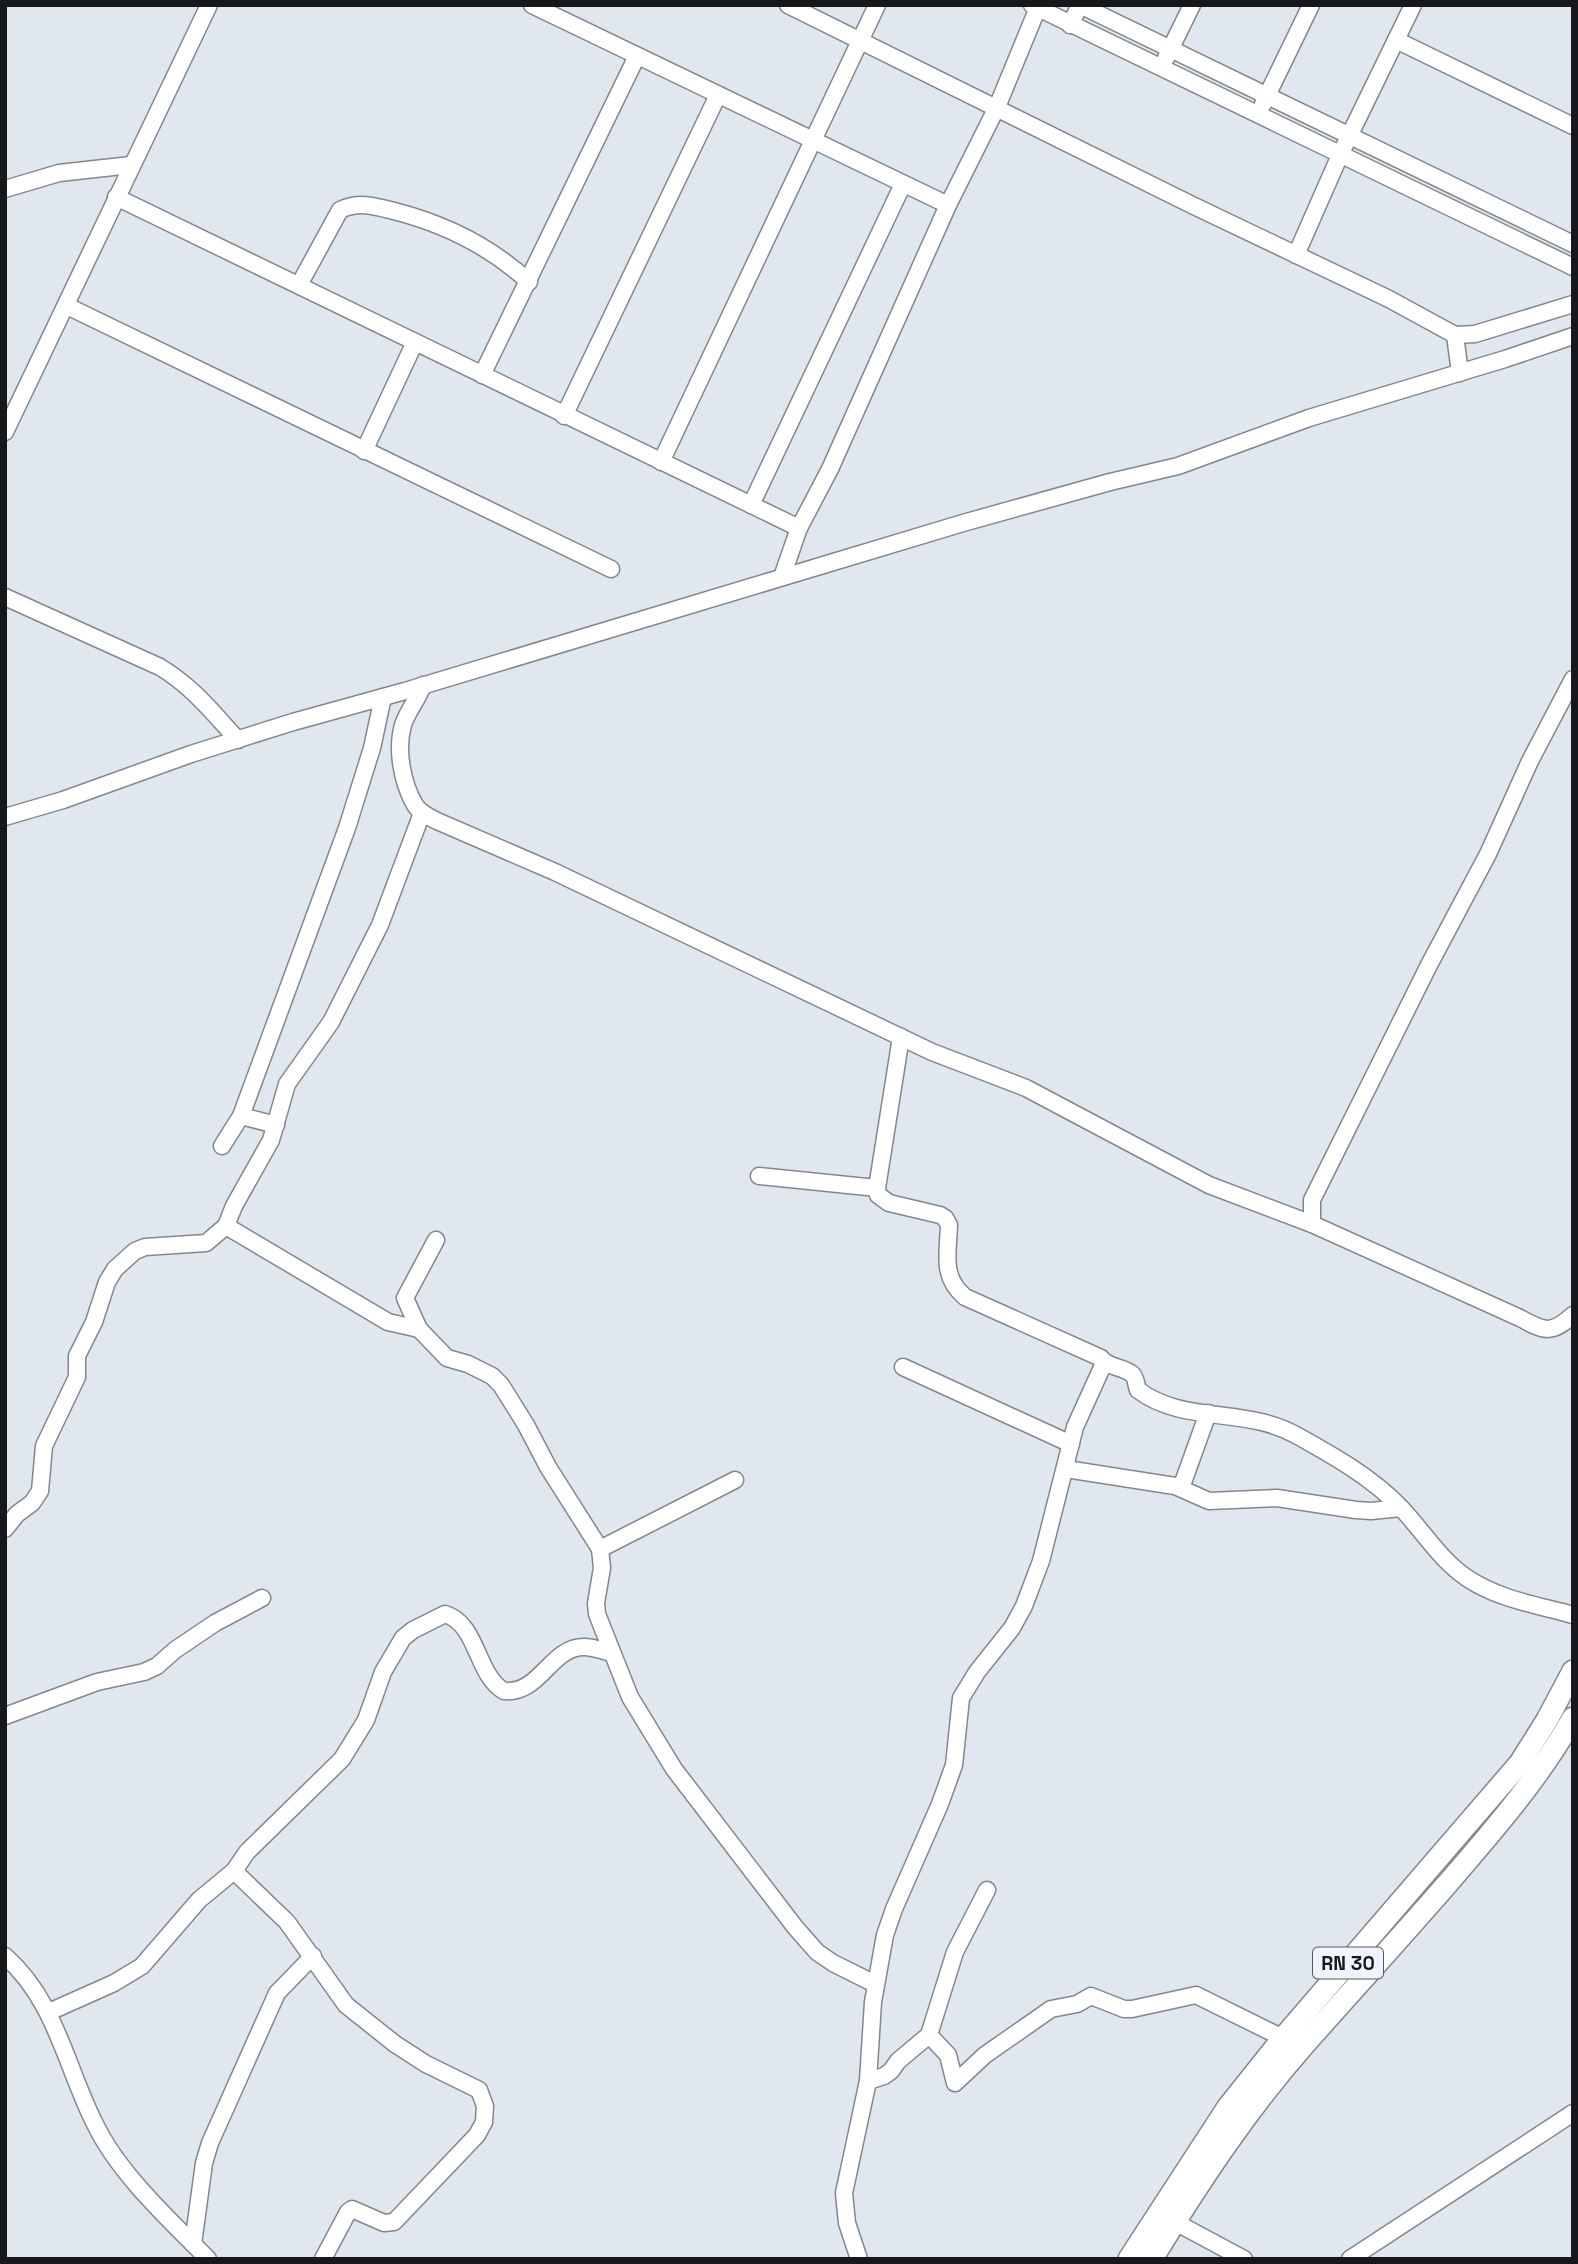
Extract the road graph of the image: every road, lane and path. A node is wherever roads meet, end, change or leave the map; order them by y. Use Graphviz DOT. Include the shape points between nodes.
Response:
graph roads {
  1 [pos="209,5"];
  2 [pos="532,5"];
  3 [pos="788,5"];
  4 [pos="877,5"];
  5 [pos="1080,5"];
  6 [pos="1192,5"];
  7 [pos="1311,5"];
  8 [pos="1413,5"];
  9 [pos="1036,6"];
  10 [pos="1070,25"];
  11 [pos="860,40"];
  12 [pos="1396,40"];
  13 [pos="1171,49"];
  14 [pos="637,56"];
  15 [pos="1160,69"];
  16 [pos="718,95"];
  17 [pos="1267,96"];
  18 [pos="997,107"];
  19 [pos="1257,115"];
  20 [pos="1573,126"];
  21 [pos="1349,136"];
  22 [pos="812,140"];
  23 [pos="1340,155"];
  24 [pos="131,165"];
  25 [pos="903,184"];
  26 [pos="5,189"];
  27 [pos="116,197"];
  28 [pos="948,205"];
  29 [pos="1573,244"];
  30 [pos="1296,255"];
  31 [pos="1572,264"];
  32 [pos="529,282"];
  33 [pos="299,285"];
  34 [pos="1573,304"];
  35 [pos="67,306"];
  36 [pos="1455,335"];
  37 [pos="1573,336"];
  38 [pos="415,342"];
  39 [pos="1460,373"];
  40 [pos="482,375"];
  41 [pos="564,416"];
  42 [pos="5,432"];
  43 [pos="364,451"];
  44 [pos="661,462"];
  45 [pos="751,505"];
  46 [pos="799,528"];
  47 [pos="611,569"];
  48 [pos="782,577"];
  49 [pos="5,597"];
  50 [pos="1573,679"];
  51 [pos="423,685"];
  52 [pos="383,697"];
  53 [pos="404,722"];
  54 [pos="238,740"];
  55 [pos="372,748"];
  56 [pos="422,813"];
  57 [pos="5,817"];
  58 [pos="901,1037"];
  59 [pos="241,1116"];
  60 [pos="276,1125"];
  61 [pos="222,1146"];
  62 [pos="759,1176"];
  63 [pos="877,1188"];
  64 [pos="1312,1224"];
  65 [pos="226,1226"];
  66 [pos="436,1240"];
  67 [pos="1573,1315"];
  68 [pos="419,1329"];
  69 [pos="1104,1363"];
  70 [pos="903,1367"];
  71 [pos="1208,1413"];
  72 [pos="1071,1444"];
  73 [pos="1066,1469"];
  74 [pos="735,1480"];
  75 [pos="1181,1488"];
  76 [pos="1401,1508"];
  77 [pos="5,1528"];
  78 [pos="600,1549"];
  79 [pos="262,1598"];
  80 [pos="1573,1615"];
  81 [pos="611,1653"];
  82 [pos="1573,1671"];
  83 [pos="5,1716"];
  84 [pos="1573,1718"];
  85 [pos="234,1871"];
  86 [pos="986,1890"];
  87 [pos="5,1956"];
  88 [pos="313,1956"];
  89 [pos="875,1984"];
  90 [pos="49,2012"];
  91 [pos="929,2035"];
  92 [pos="1283,2038"];
  93 [pos="869,2081"];
  94 [pos="1573,2113"];
  95 [pos="1175,2222"];
  96 [pos="193,2244"];
  97 [pos="208,2259"];
  98 [pos="323,2259"];
  99 [pos="859,2259"];
  100 [pos="1129,2259"];
  101 [pos="1152,2259"];
  102 [pos="1244,2259"];
  103 [pos="1350,2259"];
  1 -- 24 [label="street"];
  2 -- 14 [label="street"];
  3 -- 11 [label="street"];
  4 -- 11 [label="street"];
  5 -- 10 [label="street"];
  5 -- 13 [label="street"];
  6 -- 13 [label="street"];
  7 -- 17 [label="street"];
  8 -- 12 [label="street"];
  9 -- 10 [label="street"];
  9 -- 18 [label="street"];
  10 -- 15 [label="street"];
  11 -- 18 [label="street"];
  11 -- 22 [label="street"];
  12 -- 20 [label="street"];
  12 -- 21 [label="street"];
  13 -- 15 [label="street"];
  13 -- 17 [label="street"];
  14 -- 16 [label="street"];
  14 -- 32 [label="street"];
  15 -- 19 [label="street"];
  16 -- 22 [label="street"];
  16 -- 41 [label="street"];
  17 -- 19 [label="street"];
  17 -- 21 [label="street"];
  18 -- 28 [label="street"];
  18 -- 30 [label="street"];
  19 -- 23 [label="street"];
  21 -- 23 [label="street"];
  21 -- 29 [label="street"];
  22 -- 25 [label="street"];
  22 -- 44 [label="street"];
  23 -- 30 [label="street"];
  23 -- 31 [label="street"];
  24 -- 26 [label="street" via="59,173"];
  24 -- 27 [label="street"];
  25 -- 28 [label="street"];
  25 -- 45 [label="street"];
  27 -- 33 [label="street"];
  27 -- 35 [label="street"];
  28 -- 46 [label="street"];
  30 -- 36 [label="street"];
  32 -- 33 [label="street" via="486,248 455,231 368,204 341,210"];
  32 -- 40 [label="street"];
  33 -- 38 [label="street"];
  34 -- 36 [label="street" via="1475,334"];
  35 -- 42 [label="street"];
  35 -- 43 [label="street"];
  36 -- 39 [label="street"];
  37 -- 39 [label="street"];
  38 -- 40 [label="street"];
  38 -- 43 [label="street"];
  39 -- 48 [label="street" via="1309,418 1178,466"];
  40 -- 41 [label="street"];
  41 -- 44 [label="street"];
  43 -- 47 [label="street"];
  44 -- 45 [label="street"];
  45 -- 46 [label="street"];
  46 -- 48 [label="street"];
  48 -- 51 [label="street"];
  49 -- 54 [label="street" via="160,667 188,685"];
  50 -- 64 [label="street" via="1312,1200"];
  51 -- 52 [label="street"];
  51 -- 53 [label="street"];
  52 -- 54 [label="street"];
  52 -- 55 [label="street"];
  53 -- 55 [label="street"];
  53 -- 56 [label="street" via="400,757 415,805"];
  54 -- 57 [label="street"];
  55 -- 59 [label="street"];
  56 -- 58 [label="street"];
  56 -- 60 [label="street" via="380,925 331,1021 287,1084"];
  58 -- 63 [label="street"];
  58 -- 64 [label="street" via="1026,1088 1209,1185"];
  59 -- 60 [label="street"];
  59 -- 61 [label="street"];
  60 -- 65 [label="street"];
  62 -- 63 [label="street"];
  63 -- 69 [label="street" via="881,1199 889,1203 945,1218 949,1226 948,1278 965,1297"];
  64 -- 67 [label="street" via="1539,1329 1558,1328"];
  65 -- 68 [label="street" via="388,1322"];
  65 -- 77 [label="street" via="206,1243 145,1247 115,1269 77,1356 77,1377 44,1446 40,1490"];
  66 -- 68 [label="street" via="405,1298"];
  68 -- 78 [label="street" via="447,1358 492,1376 501,1385"];
  69 -- 71 [label="street" via="1130,1373 1138,1390 1166,1406"];
  69 -- 72 [label="street"];
  70 -- 72 [label="street"];
  71 -- 75 [label="street"];
  71 -- 76 [label="street" via="1242,1417 1294,1434"];
  72 -- 73 [label="street"];
  73 -- 75 [label="street"];
  73 -- 89 [label="street" via="1024,1606 961,1698 954,1765 894,1909"];
  74 -- 78 [label="street"];
  75 -- 76 [label="street" via="1218,1502 1277,1498 1356,1510"];
  76 -- 80 [label="street" via="1445,1560 1468,1578 1501,1595"];
  78 -- 81 [label="street" via="597,1614"];
  79 -- 83 [label="street" via="215,1623 144,1672 97,1682"];
  81 -- 85 [label="street" via="581,1647 559,1657 524,1688 504,1691 493,1683 463,1626 454,1618 445,1614 420,1626 403,1638 394,1652 366,1720 342,1759 247,1852"];
  81 -- 89 [label="street" via="630,1697 674,1769 795,1927 832,1963"];
  82 -- 92 [label="main road, RN 30 / RN 30" via="1520,1763"];
  84 -- 95 [label="main road, RN 30" via="1538,1774 1472,1855 1244,2118"];
  85 -- 88 [label="street" via="287,1922"];
  85 -- 90 [label="street" via="199,1900 142,1966"];
  86 -- 91 [label="street" via="955,1952"];
  87 -- 90 [label="street"];
  88 -- 96 [label="street" via="277,1993 211,2143"];
  88 -- 98 [label="street" via="336,1995 356,2014 426,2064 475,2087 485,2106 477,2135 394,2222 384,2223 352,2209"];
  89 -- 93 [label="street"];
  90 -- 96 [label="street" via="95,2126 140,2188"];
  91 -- 92 [label="street" via="948,2055 955,2083 985,2055 1051,2009 1091,1996 1132,2010 1196,1995"];
  91 -- 93 [label="street" via="884,2077"];
  92 -- 100 [label="main road, RN 30 / RN 30" via="1228,2107"];
  93 -- 99 [label="street" via="844,2193 847,2223"];
  94 -- 103 [label="street"];
  95 -- 101 [label="main road, RN 30"];
  95 -- 102 [label="street"];
  96 -- 97 [label="street"];
}
